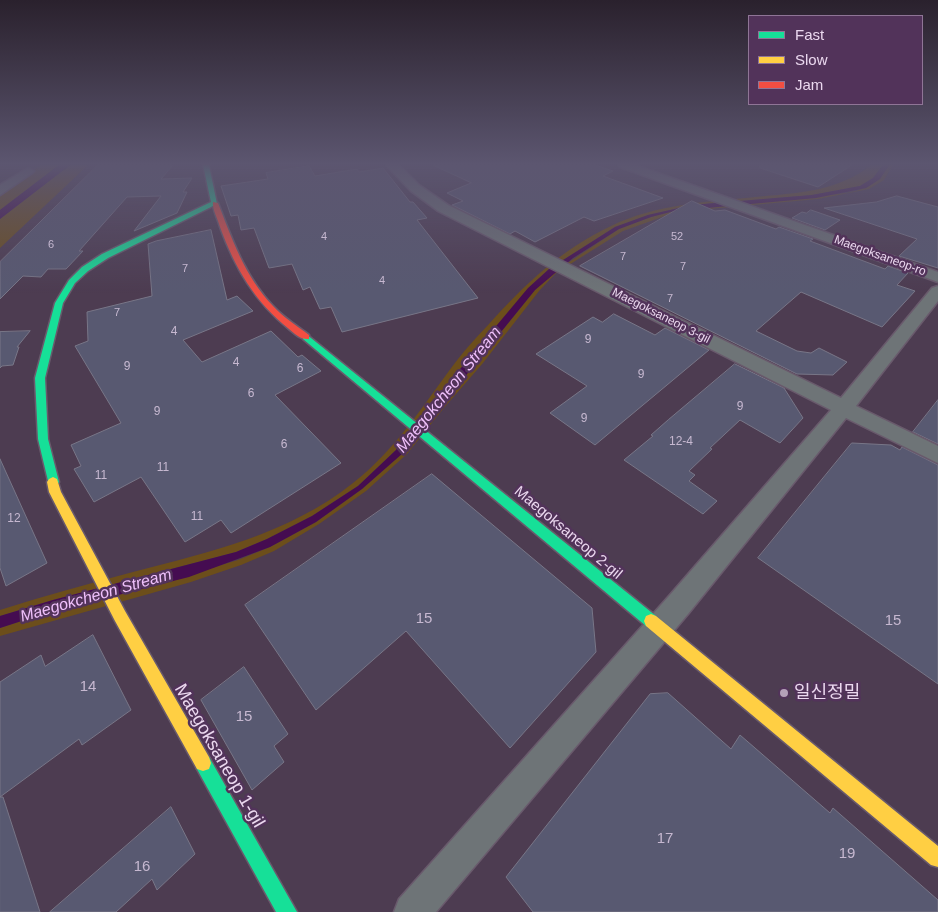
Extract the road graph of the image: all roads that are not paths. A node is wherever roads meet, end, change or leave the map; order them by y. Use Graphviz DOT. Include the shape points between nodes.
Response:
graph roads {
  1 [pos="206,208"];
  2 [pos="217,208"];
  3 [pos="442,208"];
  4 [pos="746,208"];
  5 [pos="938,277"];
  6 [pos="938,291"];
  7 [pos="844,409"];
  8 [pos="938,455"];
  9 [pos="659,628"];
  10 [pos="938,858"];
  11 [pos="287,912"];
  12 [pos="412,912"];
  1 -- 11 [label="street, Maegoksaneop 1-gil" via="105,256 72,282 59,303 40,378 43,439 55,492 120,616"];
  2 -- 9 [label="street, Maegoksaneop 2-gil" via="238,262 253,288 270,308"];
  3 -- 7 [label="street, Maegoksaneop 3-gil"];
  4 -- 5 [label="street, Maegoksaneop-ro"];
  6 -- 7 [label="street"];
  7 -- 8 [label="street, Maegoksaneop 3-gil"];
  7 -- 9 [label="street"];
  9 -- 10 [label="street, Maegoksaneop 2-gil"];
  9 -- 12 [label="street"];
}
